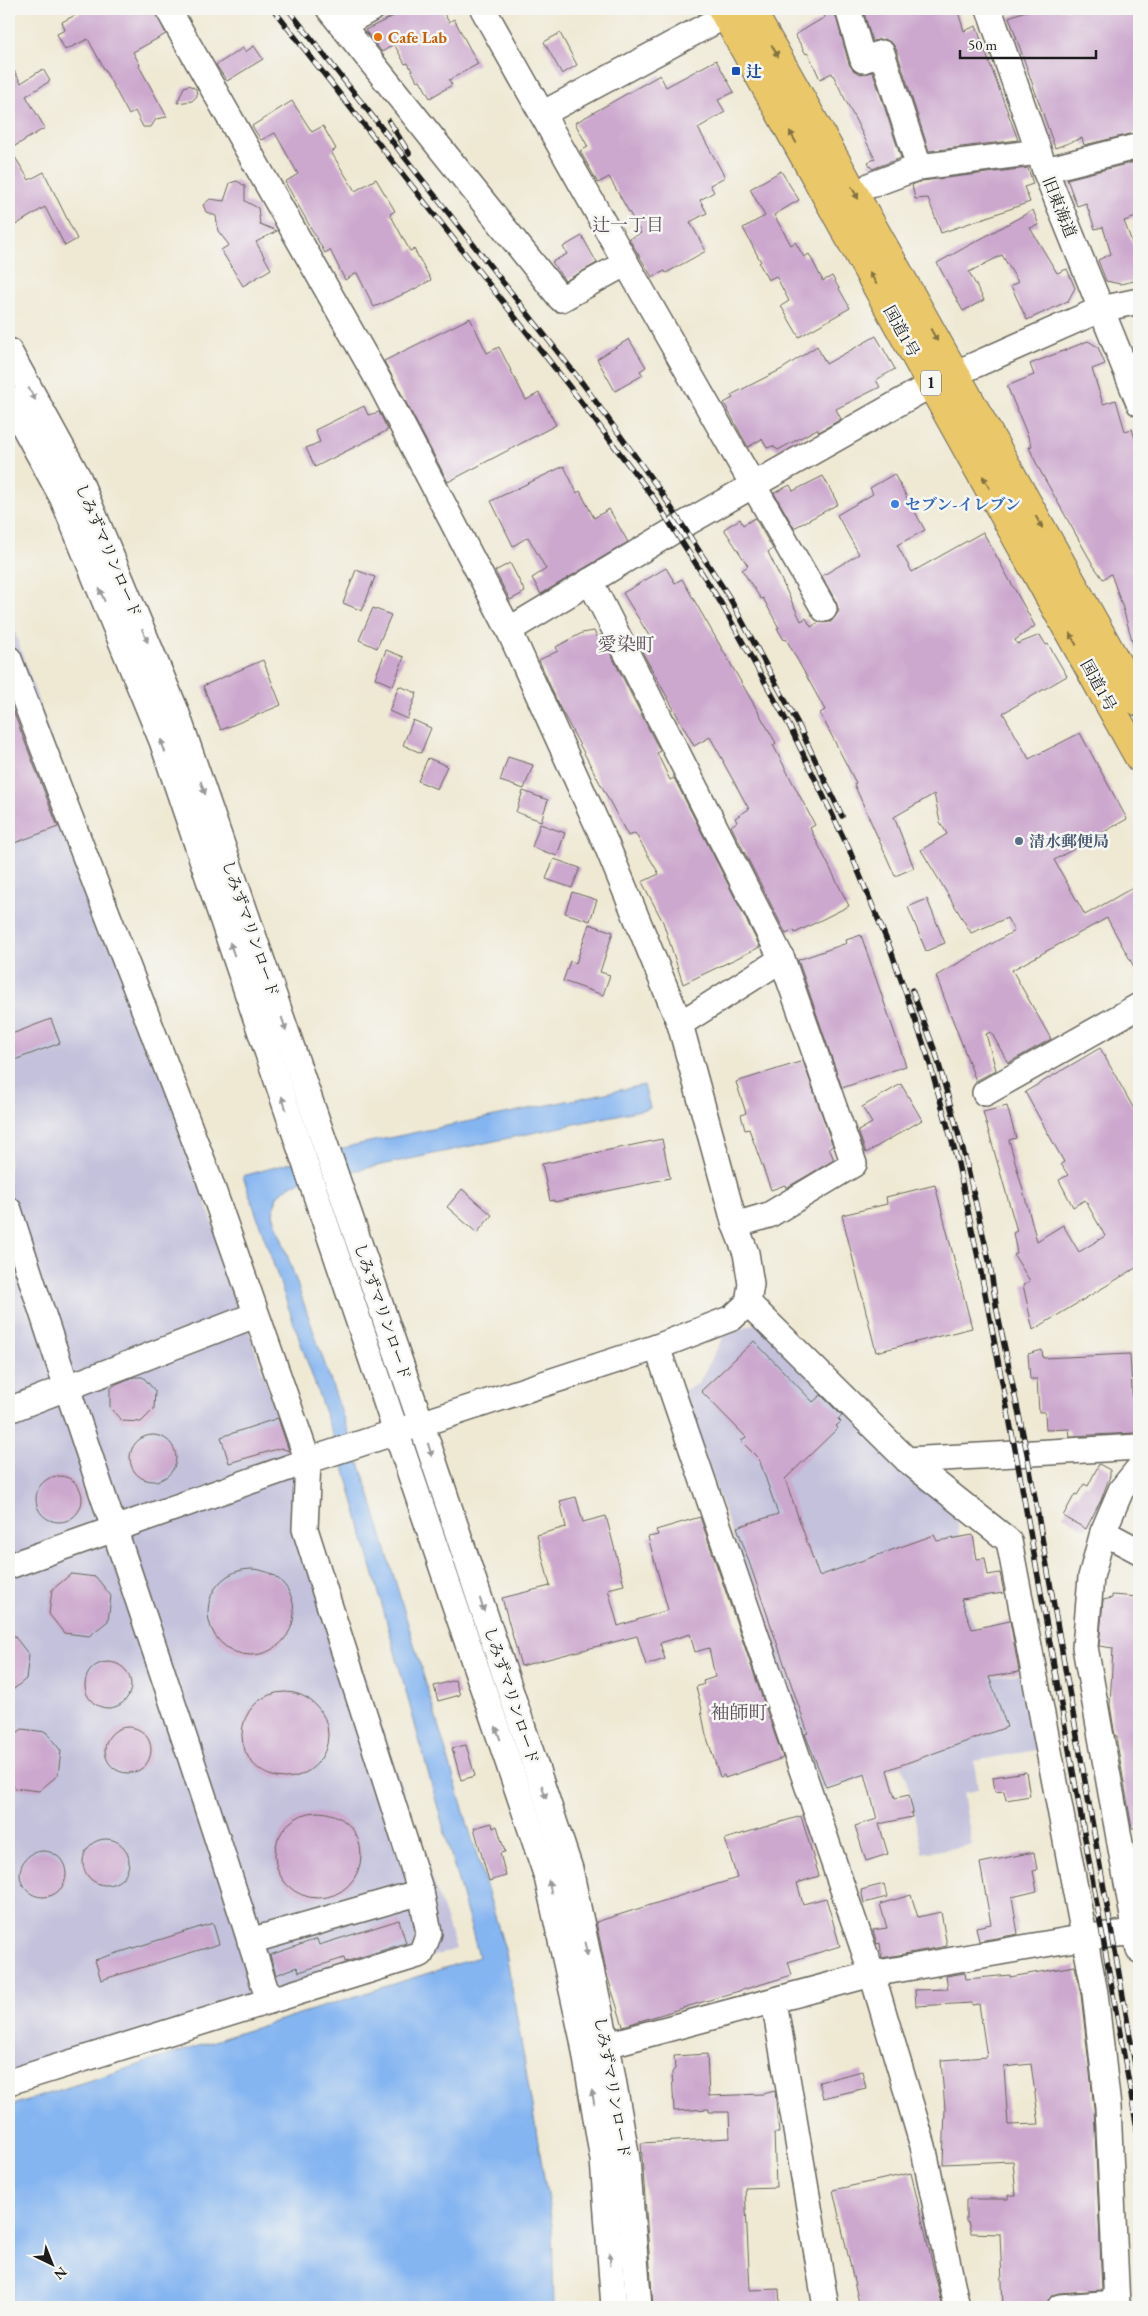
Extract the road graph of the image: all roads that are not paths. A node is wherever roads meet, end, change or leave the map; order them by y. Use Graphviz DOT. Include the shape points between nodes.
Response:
graph roads {
  1 [pos="168,9"];
  2 [pos="371,9"];
  3 [pos="483,9"];
  4 [pos="848,9"];
  5 [pos="990,9"];
  6 [pos="734,11"];
  7 [pos="336,17"];
  8 [pos="542,114"];
  9 [pos="1139,146"];
  10 [pos="1041,161"];
  11 [pos="919,166"];
  12 [pos="871,185"];
  13 [pos="626,263"];
  14 [pos="1139,301"];
  15 [pos="1102,308"];
  16 [pos="9,351"];
  17 [pos="944,379"];
  18 [pos="9,399"];
  19 [pos="1139,402"];
  20 [pos="753,484"];
  21 [pos="590,581"];
  22 [pos="824,609"];
  23 [pos="509,630"];
  24 [pos="9,659"];
  25 [pos="1139,702"];
  26 [pos="1139,758"];
  27 [pos="782,958"];
  28 [pos="1139,1006"];
  29 [pos="680,1024"];
  30 [pos="985,1094"];
  31 [pos="9,1210"];
  32 [pos="735,1225"];
  33 [pos="748,1302"];
  34 [pos="255,1315"];
  35 [pos="657,1347"];
  36 [pos="66,1388"];
  37 [pos="9,1410"];
  38 [pos="422,1424"];
  39 [pos="385,1436"];
  40 [pos="1139,1447"];
  41 [pos="312,1460"];
  42 [pos="907,1460"];
  43 [pos="1139,1468"];
  44 [pos="114,1530"];
  45 [pos="1103,1532"];
  46 [pos="1139,1551"];
  47 [pos="9,1566"];
  48 [pos="420,1892"];
  49 [pos="1086,1937"];
  50 [pos="1138,1938"];
  51 [pos="250,1940"];
  52 [pos="872,1974"];
  53 [pos="269,2000"];
  54 [pos="774,2000"];
  55 [pos="607,2045"];
  56 [pos="9,2082"];
  57 [pos="1117,2305"];
  58 [pos="614,2307"];
  59 [pos="639,2307"];
  60 [pos="826,2307"];
  61 [pos="957,2307"];
  62 [pos="1060,2307"];
  1 -- 23 [label="street" via="380,383"];
  2 -- 7 [label="street"];
  3 -- 8 [label="street"];
  4 -- 11 [label="street" via="864,60 882,54"];
  5 -- 10 [label="street, 旧東海道"];
  6 -- 8 [label="street"];
  6 -- 17 [label="highway, 国道1号 / 1"];
  7 -- 13 [label="street" via="561,299"];
  8 -- 13 [label="street"];
  9 -- 10 [label="street"];
  10 -- 11 [label="street"];
  10 -- 15 [label="street, 旧東海道"];
  11 -- 12 [label="street"];
  13 -- 20 [label="street"];
  14 -- 15 [label="street"];
  15 -- 17 [label="street"];
  15 -- 19 [label="street, 旧東海道"];
  16 -- 38 [label="street, しみずマリンロード, one-way" via="78,477 176,711"];
  17 -- 20 [label="street"];
  17 -- 25 [label="highway, 国道1号 / 1, one-way"];
  26 -- 17 [label="highway, 国道1号 / 1, one-way"];
  39 -- 18 [label="street, しみずマリンロード, one-way" via="316,1196 162,740 62,497"];
  20 -- 21 [label="street"];
  20 -- 22 [label="street"];
  21 -- 23 [label="street"];
  21 -- 27 [label="street"];
  23 -- 29 [label="street" via="607,846"];
  24 -- 34 [label="street" via="206,1170"];
  27 -- 29 [label="street"];
  27 -- 32 [label="street" via="854,1164 770,1215"];
  28 -- 30 [label="street"];
  29 -- 32 [label="street"];
  31 -- 36 [label="street"];
  32 -- 33 [label="street" via="746,1253 751,1284"];
  33 -- 35 [label="street" via="732,1318"];
  33 -- 42 [label="street"];
  34 -- 36 [label="street"];
  34 -- 41 [label="street"];
  35 -- 38 [label="street"];
  35 -- 52 [label="street"];
  36 -- 37 [label="street"];
  36 -- 44 [label="street"];
  38 -- 39 [label="street"];
  38 -- 55 [label="street, しみずマリンロード, one-way" via="570,1869"];
  39 -- 41 [label="street"];
  58 -- 39 [label="street, しみずマリンロード, one-way" via="603,2160 583,2040 548,1877"];
  40 -- 42 [label="street"];
  41 -- 44 [label="street"];
  41 -- 48 [label="street" via="305,1529"];
  42 -- 49 [label="street" via="1009,1541"];
  43 -- 45 [label="street" via="1121,1490"];
  44 -- 47 [label="street"];
  44 -- 51 [label="street"];
  45 -- 46 [label="street"];
  45 -- 50 [label="street" via="1091,1577 1085,1647"];
  48 -- 51 [label="street"];
  48 -- 53 [label="street" via="430,1933 421,1954"];
  49 -- 50 [label="street"];
  49 -- 52 [label="street"];
  49 -- 57 [label="street" via="1108,2107"];
  51 -- 53 [label="street"];
  52 -- 54 [label="street"];
  52 -- 61 [label="street" via="923,2146"];
  53 -- 56 [label="street"];
  54 -- 55 [label="street"];
  54 -- 60 [label="street"];
  55 -- 59 [label="street, しみずマリンロード" via="627,2159"];
  57 -- 62 [label="street"];
}
